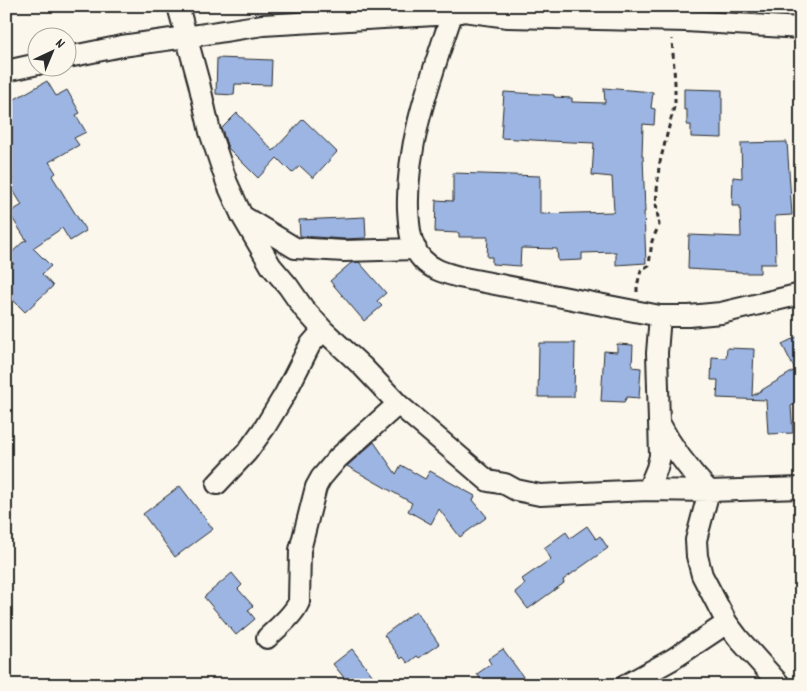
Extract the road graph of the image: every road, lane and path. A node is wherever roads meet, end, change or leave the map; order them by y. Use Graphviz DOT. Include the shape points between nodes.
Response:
graph roads {
  1 [pos="178,6"];
  2 [pos="461,10"];
  3 [pos="532,12"];
  4 [pos="670,21"];
  5 [pos="801,28"];
  6 [pos="186,37"];
  7 [pos="78,55"];
  8 [pos="28,66"];
  9 [pos="6,70"];
  10 [pos="242,216"];
  11 [pos="416,248"];
  12 [pos="801,294"];
  13 [pos="636,312"];
  14 [pos="660,316"];
  15 [pos="323,330"];
  16 [pos="398,404"];
  17 [pos="659,422"];
  18 [pos="218,484"];
  19 [pos="801,488"];
  20 [pos="648,490"];
  21 [pos="709,490"];
  22 [pos="727,623"];
  23 [pos="267,638"];
  24 [pos="626,685"];
  25 [pos="780,685"];
  1 -- 6 [label="street"];
  2 -- 3 [label="street" via="508,17"];
  2 -- 6 [label="street" via="263,25"];
  2 -- 11 [label="street" via="422,106 412,152 409,227"];
  3 -- 4 [label="street"];
  4 -- 5 [label="street"];
  4 -- 13 [label="path" via="675,103 658,166 656,203 659,226 652,242 649,265 639,278"];
  6 -- 7 [label="street"];
  6 -- 10 [label="street" via="210,132"];
  8 -- 9 [label="street"];
  10 -- 11 [label="street" via="295,248 344,251"];
  10 -- 15 [label="street" via="271,266"];
  11 -- 13 [label="street" via="427,264 459,277"];
  12 -- 14 [label="street" via="721,313"];
  13 -- 14 [label="street"];
  14 -- 17 [label="street" via="657,352"];
  15 -- 16 [label="street"];
  15 -- 18 [label="street" via="310,345 265,427"];
  16 -- 20 [label="street" via="488,481 540,495"];
  16 -- 23 [label="street" via="338,458 321,478 301,544 299,602"];
  17 -- 20 [label="street" via="660,456"];
  17 -- 21 [label="street" via="676,452"];
  19 -- 21 [label="street"];
  20 -- 21 [label="street"];
  21 -- 22 [label="street" via="696,540 697,556 702,574"];
  22 -- 24 [label="street"];
  22 -- 25 [label="street"];
}
